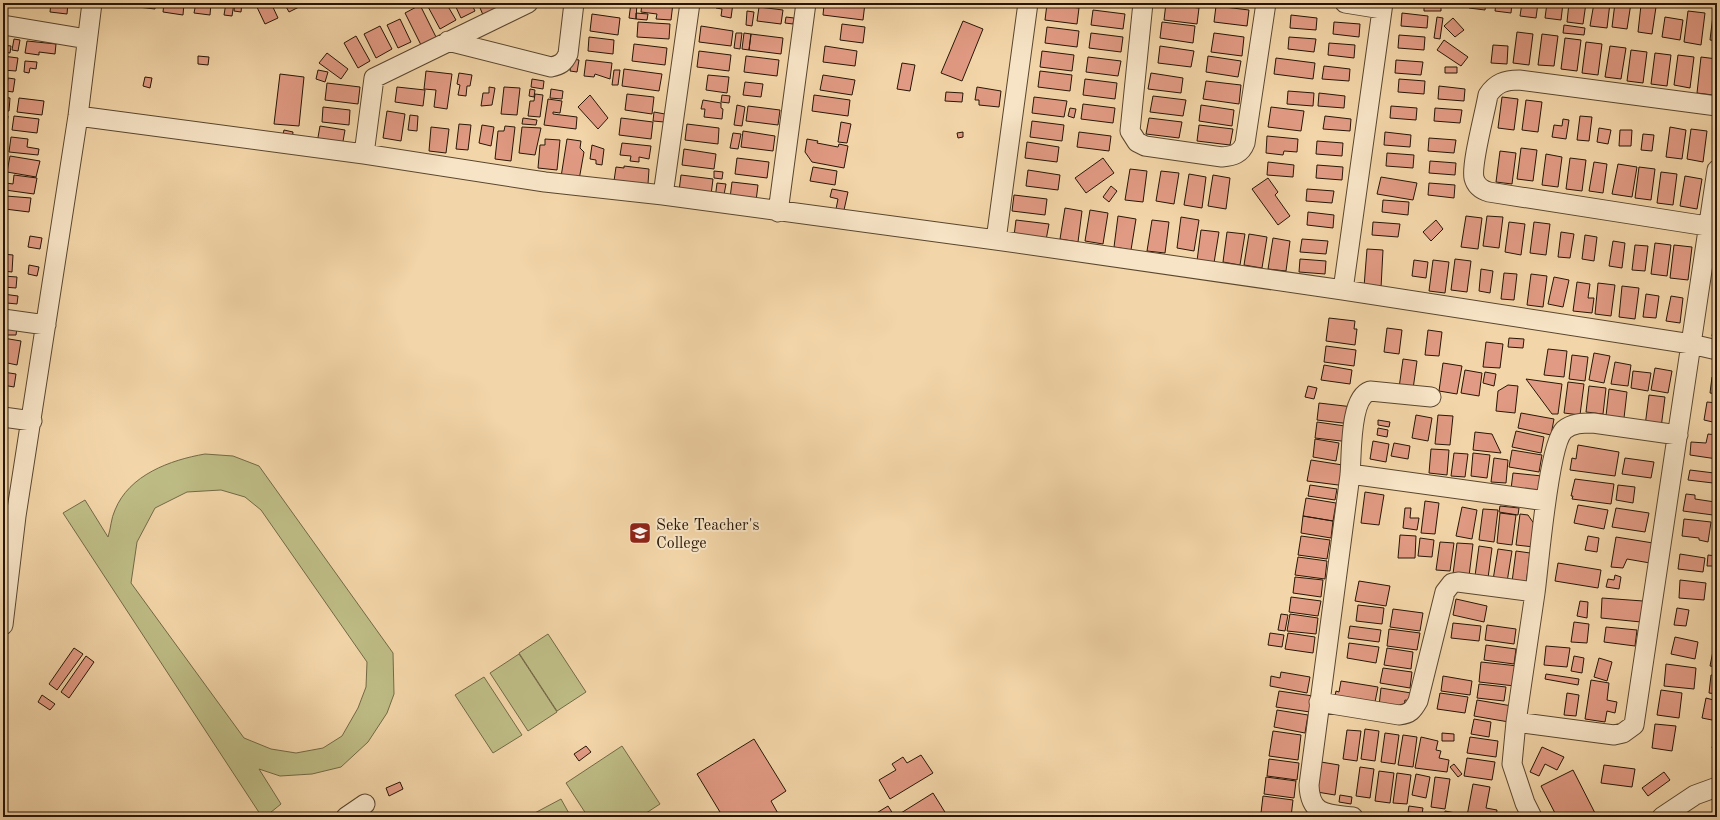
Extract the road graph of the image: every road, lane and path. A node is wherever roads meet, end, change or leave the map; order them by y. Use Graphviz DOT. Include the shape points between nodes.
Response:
graph roads {
  1 [pos="92,3"];
  2 [pos="528,3"];
  3 [pos="574,3"];
  4 [pos="690,3"];
  5 [pos="806,3"];
  6 [pos="1028,3"];
  7 [pos="1143,3"];
  8 [pos="1266,3"];
  9 [pos="1345,3"];
  10 [pos="1383,6"];
  11 [pos="3,25"];
  12 [pos="87,39"];
  13 [pos="448,42"];
  14 [pos="1717,106"];
  15 [pos="78,116"];
  16 [pos="364,154"];
  17 [pos="1716,181"];
  18 [pos="663,195"];
  19 [pos="778,212"];
  20 [pos="1708,226"];
  21 [pos="996,240"];
  22 [pos="1343,290"];
  23 [pos="3,318"];
  24 [pos="46,325"];
  25 [pos="1691,344"];
  26 [pos="1717,350"];
  27 [pos="1432,397"];
  28 [pos="3,417"];
  29 [pos="32,421"];
  30 [pos="1678,435"];
  31 [pos="1350,474"];
  32 [pos="1546,501"];
  33 [pos="10,515"];
  34 [pos="1535,592"];
  35 [pos="4,618"];
  36 [pos="1319,702"];
  37 [pos="1516,722"];
  38 [pos="1717,787"];
  39 [pos="365,804"];
  40 [pos="346,817"];
  41 [pos="1353,817"];
  42 [pos="1532,817"];
  43 [pos="1662,817"];
  1 -- 12 [label="street"];
  2 -- 13 [label="street"];
  3 -- 13 [label="street" via="568,54 566,60 559,65 551,67"];
  4 -- 18 [label="street"];
  5 -- 19 [label="street"];
  6 -- 21 [label="street"];
  7 -- 8 [label="street" via="1130,131 1134,138 1145,146 1222,157 1239,152 1245,143"];
  9 -- 10 [label="street"];
  10 -- 22 [label="street"];
  11 -- 12 [label="street"];
  12 -- 15 [label="street"];
  13 -- 16 [label="street" via="374,78"];
  14 -- 20 [label="street" via="1519,80 1504,81 1492,88 1488,95 1473,170 1477,185 1489,192"];
  15 -- 16 [label="street"];
  15 -- 24 [label="street"];
  16 -- 18 [label="street" via="545,182"];
  17 -- 20 [label="street"];
  18 -- 19 [label="street"];
  19 -- 21 [label="street"];
  20 -- 25 [label="street"];
  21 -- 22 [label="street"];
  22 -- 25 [label="street"];
  23 -- 24 [label="street"];
  24 -- 29 [label="street"];
  25 -- 26 [label="street"];
  25 -- 30 [label="street"];
  27 -- 31 [label="street" via="1365,392 1356,407"];
  28 -- 29 [label="street"];
  29 -- 33 [label="street"];
  30 -- 32 [label="street" via="1593,423 1572,425 1564,430 1559,439"];
  30 -- 37 [label="street" via="1634,725 1623,734 1614,735"];
  31 -- 32 [label="street"];
  31 -- 36 [label="street"];
  32 -- 34 [label="street"];
  33 -- 35 [label="street"];
  34 -- 36 [label="street" via="1458,582 1449,587 1445,592 1418,701 1407,714 1399,715"];
  34 -- 37 [label="street"];
  36 -- 41 [label="street" via="1309,796 1323,814"];
  37 -- 42 [label="street" via="1512,764"];
  38 -- 43 [label="street" via="1695,795"];
  39 -- 40 [label="street"];
}
